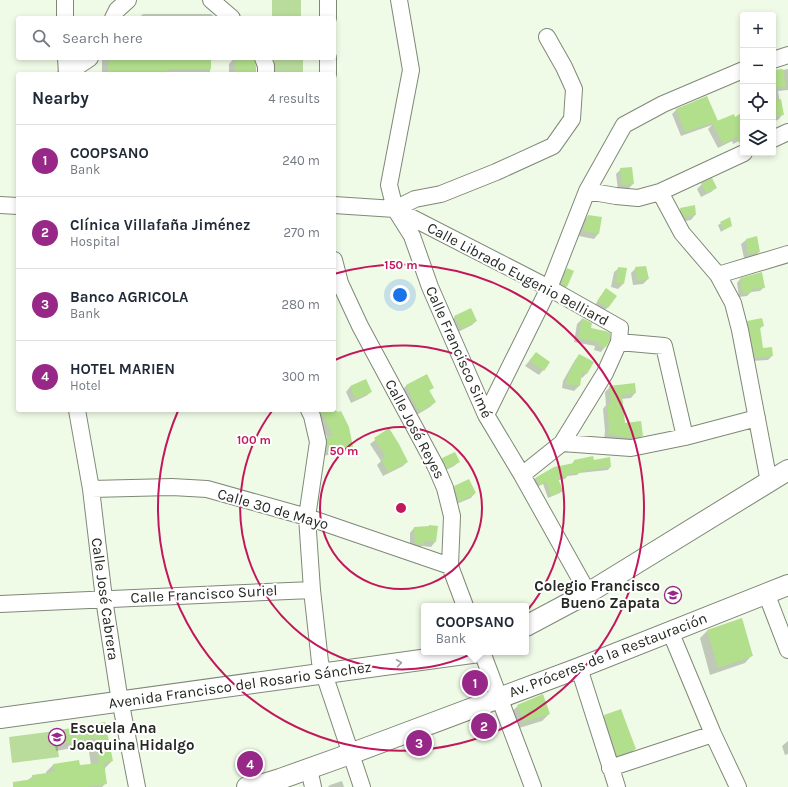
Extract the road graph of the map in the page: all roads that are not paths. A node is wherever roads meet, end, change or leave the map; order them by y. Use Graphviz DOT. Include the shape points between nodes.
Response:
graph roads {
  1 [pos="65,0"];
  2 [pos="128,0"];
  3 [pos="211,0"];
  4 [pos="328,0"];
  5 [pos="399,0"];
  6 [pos="65,16"];
  7 [pos="113,16"];
  8 [pos="230,16"];
  9 [pos="328,16"];
  10 [pos="547,37"];
  11 [pos="788,55"];
  12 [pos="776,59"];
  13 [pos="66,60"];
  14 [pos="87,60"];
  15 [pos="264,60"];
  16 [pos="328,60"];
  17 [pos="740,71"];
  18 [pos="66,72"];
  19 [pos="69,72"];
  20 [pos="266,72"];
  21 [pos="328,72"];
  22 [pos="788,132"];
  23 [pos="776,138"];
  24 [pos="740,155"];
  25 [pos="587,191"];
  26 [pos="660,192"];
  27 [pos="0,205"];
  28 [pos="336,205"];
  29 [pos="16,206"];
  30 [pos="395,209"];
  31 [pos="788,254"];
  32 [pos="336,268"];
  33 [pos="718,276"];
  34 [pos="549,288"];
  35 [pos="619,342"];
  36 [pos="77,412"];
  37 [pos="310,412"];
  38 [pos="486,415"];
  39 [pos="757,418"];
  40 [pos="685,437"];
  41 [pos="562,443"];
  42 [pos="788,470"];
  43 [pos="522,475"];
  44 [pos="769,482"];
  45 [pos="91,490"];
  46 [pos="307,518"];
  47 [pos="450,566"];
  48 [pos="788,585"];
  49 [pos="312,590"];
  50 [pos="588,593"];
  51 [pos="766,593"];
  52 [pos="104,599"];
  53 [pos="464,603"];
  54 [pos="0,604"];
  55 [pos="529,624"];
  56 [pos="670,631"];
  57 [pos="421,647"];
  58 [pos="788,650"];
  59 [pos="451,655"];
  60 [pos="482,655"];
  61 [pos="322,668"];
  62 [pos="578,668"];
  63 [pos="119,695"];
  64 [pos="500,697"];
  65 [pos="0,706"];
  66 [pos="0,718"];
  67 [pos="713,734"];
  68 [pos="350,754"];
  69 [pos="610,768"];
  70 [pos="311,778"];
  71 [pos="280,783"];
  72 [pos="256,786"];
  73 [pos="137,787"];
  74 [pos="362,787"];
  75 [pos="533,787"];
  76 [pos="616,787"];
  77 [pos="738,787"];
  1 -- 6 [label="street"];
  2 -- 7 [label="street"];
  3 -- 8 [label="street"];
  4 -- 9 [label="street"];
  5 -- 30 [label="street, Calle Francisco Simé" via="411,70 389,185"];
  10 -- 30 [label="street" via="574,89 572,119 553,146 441,194 415,199"];
  11 -- 12 [label="street"];
  13 -- 18 [label="street"];
  14 -- 19 [label="street"];
  15 -- 20 [label="street"];
  16 -- 21 [label="street"];
  17 -- 25 [label="street" via="663,104 624,125"];
  22 -- 23 [label="street"];
  24 -- 26 [label="street"];
  25 -- 26 [label="street" via="638,198"];
  25 -- 34 [label="street"];
  26 -- 33 [label="street" via="682,232"];
  27 -- 29 [label="street"];
  28 -- 30 [label="street, Calle Librado Eugenio Belliard"];
  30 -- 34 [label="street, Calle Librado Eugenio Belliard"];
  30 -- 38 [label="street, Calle Francisco Simé" via="412,236 430,287"];
  31 -- 33 [label="street"];
  32 -- 47 [label="street, Calle José Reyes" via="340,283 360,326 445,488 452,516"];
  33 -- 39 [label="street" via="733,303"];
  34 -- 35 [label="street, Calle Librado Eugenio Belliard" via="620,328"];
  34 -- 38 [label="street"];
  35 -- 40 [label="street" via="664,346"];
  35 -- 41 [label="street, Calle Librado Eugenio Belliard" via="605,373"];
  36 -- 45 [label="street, Calle José Cabrera"];
  37 -- 46 [label="street" via="318,442"];
  38 -- 43 [label="street, Calle Francisco Simé"];
  39 -- 40 [label="street"];
  39 -- 44 [label="street"];
  40 -- 41 [label="street" via="631,448"];
  41 -- 43 [label="street, Calle Librado Eugenio Belliard"];
  42 -- 44 [label="main road"];
  43 -- 50 [label="street, Calle Francisco Simé"];
  44 -- 50 [label="main road"];
  45 -- 46 [label="street, Calle 30 de Mayo" via="172,487 207,489"];
  45 -- 52 [label="street, Calle José Cabrera"];
  46 -- 47 [label="street, Calle 30 de Mayo"];
  46 -- 49 [label="street"];
  47 -- 53 [label="street, Calle José Reyes"];
  48 -- 51 [label="main road, Av. Próceres de la Restauración"];
  49 -- 52 [label="street, Calle Francisco Suriel"];
  49 -- 61 [label="street"];
  50 -- 55 [label="main road"];
  51 -- 56 [label="main road, Av. Próceres de la Restauración"];
  51 -- 58 [label="street"];
  52 -- 54 [label="street, Calle Francisco Suriel"];
  52 -- 63 [label="street, Calle José Cabrera"];
  56 -- 62 [label="main road, Av. Próceres de la Restauración"];
  56 -- 67 [label="street"];
  57 -- 61 [label="main road, Avenida Francisco del Rosario Sánchez"];
  61 -- 59 [label="main road, Avenida Francisco del Rosario Sánchez, one-way"];
  60 -- 64 [label="street"];
  61 -- 63 [label="main road, Avenida Francisco del Rosario Sánchez"];
  61 -- 68 [label="street"];
  62 -- 64 [label="main road, Av. Próceres de la Restauración"];
  62 -- 69 [label="street"];
  63 -- 65 [label="main road, Avenida Francisco del Rosario Sánchez"];
  63 -- 66 [label="main road, Avenida Francisco del Rosario Sánchez"];
  63 -- 73 [label="street, Calle José Cabrera"];
  64 -- 68 [label="main road, Av. Próceres de la Restauración"];
  64 -- 75 [label="street"];
  67 -- 69 [label="street"];
  67 -- 77 [label="street"];
  68 -- 70 [label="main road, Av. Próceres de la Restauración"];
  68 -- 74 [label="street"];
  69 -- 76 [label="street"];
  70 -- 71 [label="main road, Av. Próceres de la Restauración"];
  71 -- 72 [label="main road, Av. Próceres de la Restauración"];
}
